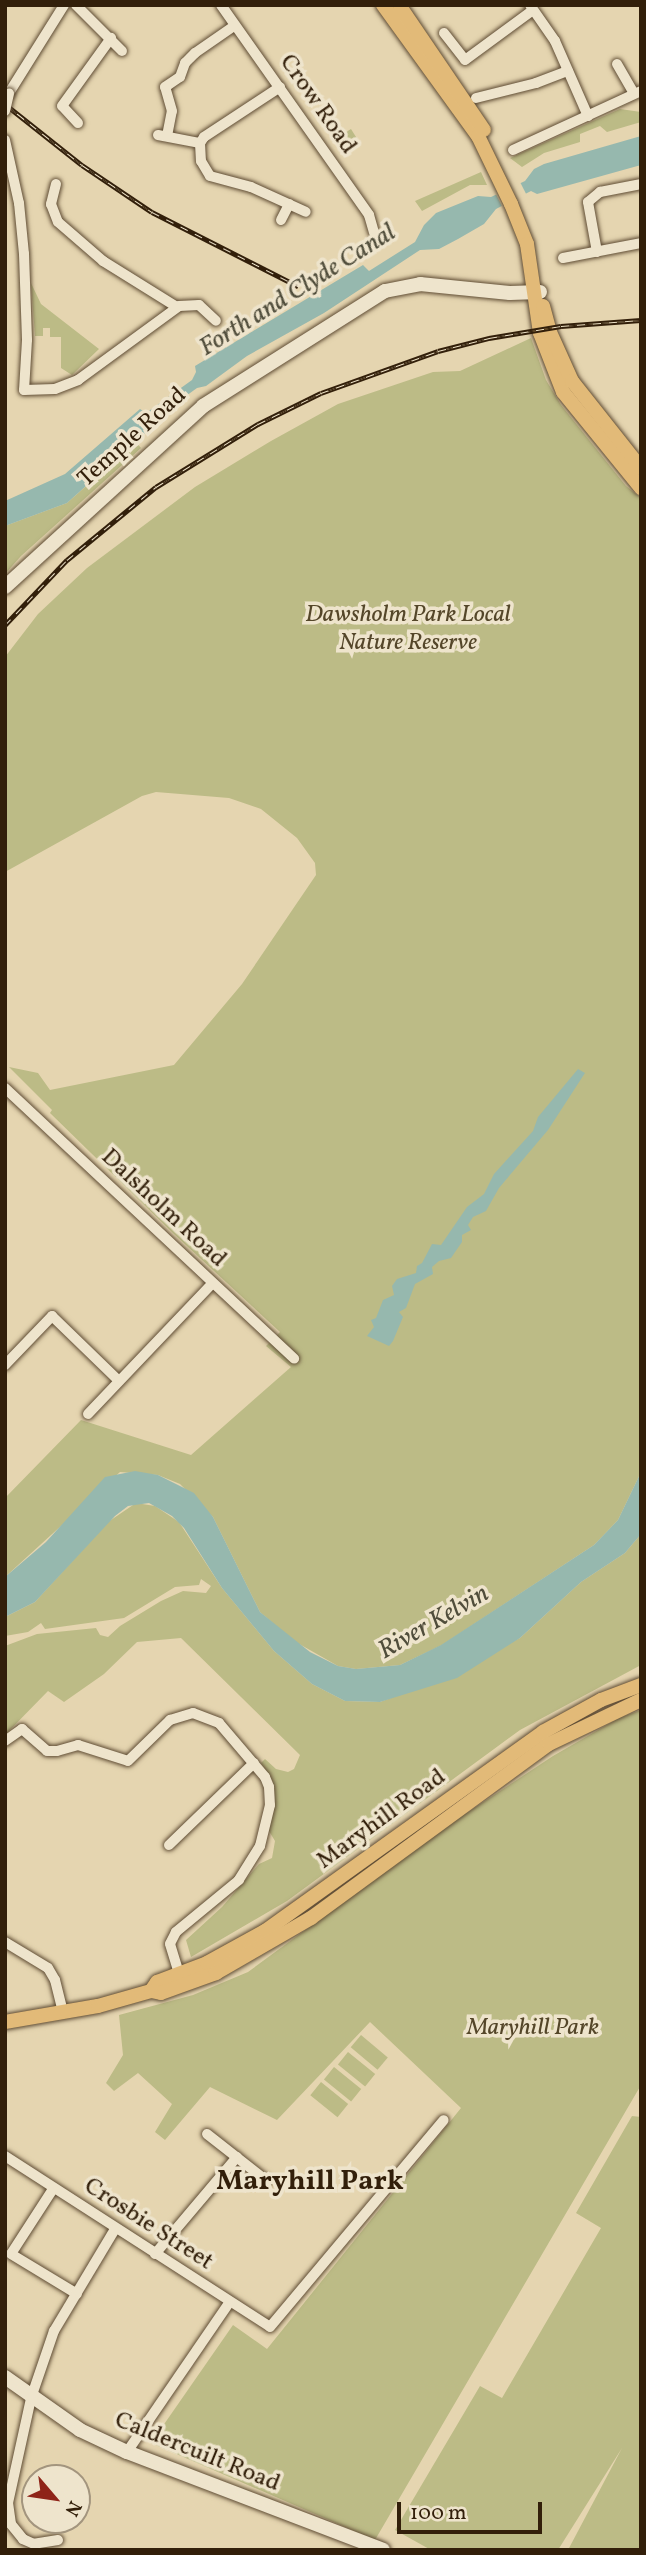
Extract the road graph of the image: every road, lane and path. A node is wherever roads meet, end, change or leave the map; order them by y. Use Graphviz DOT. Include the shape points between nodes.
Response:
graph roads {
  1 [pos="64,5"];
  2 [pos="76,5"];
  3 [pos="221,5"];
  4 [pos="383,5"];
  5 [pos="399,5"];
  6 [pos="531,8"];
  7 [pos="234,26"];
  8 [pos="444,33"];
  9 [pos="111,38"];
  10 [pos="122,51"];
  11 [pos="617,64"];
  12 [pos="568,71"];
  13 [pos="280,87"];
  14 [pos="637,93"];
  15 [pos="475,98"];
  16 [pos="5,111"];
  17 [pos="588,116"];
  18 [pos="79,123"];
  19 [pos="5,140"];
  20 [pos="200,143"];
  21 [pos="513,150"];
  22 [pos="502,175"];
  23 [pos="56,184"];
  24 [pos="641,184"];
  25 [pos="289,204"];
  26 [pos="306,212"];
  27 [pos="281,220"];
  28 [pos="374,232"];
  29 [pos="641,243"];
  30 [pos="597,252"];
  31 [pos="563,258"];
  32 [pos="536,292"];
  33 [pos="177,307"];
  34 [pos="216,321"];
  35 [pos="641,468"];
  36 [pos="641,488"];
  37 [pos="5,587"];
  38 [pos="5,1088"];
  39 [pos="212,1284"];
  40 [pos="294,1358"];
  41 [pos="5,1365"];
  42 [pos="120,1381"];
  43 [pos="88,1414"];
  44 [pos="641,1685"];
  45 [pos="641,1700"];
  46 [pos="5,1741"];
  47 [pos="254,1763"];
  48 [pos="439,1815"];
  49 [pos="169,1845"];
  50 [pos="5,1942"];
  51 [pos="181,1980"];
  52 [pos="63,2013"];
  53 [pos="5,2022"];
  54 [pos="444,2120"];
  55 [pos="207,2134"];
  56 [pos="5,2156"];
  57 [pos="237,2157"];
  58 [pos="267,2180"];
  59 [pos="53,2189"];
  60 [pos="115,2229"];
  61 [pos="155,2254"];
  62 [pos="77,2294"];
  63 [pos="229,2303"];
  64 [pos="5,2377"];
  65 [pos="31,2398"];
  66 [pos="127,2452"];
  67 [pos="7,2496"];
  68 [pos="58,2540"];
  69 [pos="33,2547"];
  70 [pos="375,2549"];
  1 -- 16 [label="street, bridge" via="9,93"];
  2 -- 9 [label="street"];
  3 -- 7 [label="street, Crow Road"];
  4 -- 22 [label="main road"];
  5 -- 22 [label="main road" via="467,103"];
  6 -- 8 [label="street" via="465,60"];
  6 -- 12 [label="street" via="555,41"];
  7 -- 13 [label="street, Crow Road"];
  7 -- 20 [label="street" via="188,59 180,77 165,87 172,111 163,135"];
  9 -- 10 [label="street"];
  9 -- 18 [label="street" via="62,106"];
  11 -- 14 [label="street"];
  12 -- 15 [label="street"];
  12 -- 17 [label="street"];
  13 -- 20 [label="street"];
  13 -- 28 [label="street, Crow Road" via="369,215"];
  14 -- 17 [label="street"];
  17 -- 21 [label="street"];
  19 -- 33 [label="street" via="24,254 24,390 55,389 78,380"];
  20 -- 25 [label="street" via="201,161 210,176 241,183"];
  22 -- 32 [label="main road" via="515,202"];
  23 -- 33 [label="street" via="51,204 58,222 103,261"];
  24 -- 30 [label="street" via="600,192 588,202"];
  25 -- 26 [label="street"];
  25 -- 27 [label="street"];
  29 -- 30 [label="street"];
  30 -- 31 [label="street"];
  32 -- 35 [label="main road" via="572,381"];
  32 -- 36 [label="main road" via="540,333 563,392"];
  32 -- 37 [label="street, Temple Road" via="420,284 386,291 203,406"];
  33 -- 34 [label="street" via="199,305"];
  38 -- 39 [label="street, Dalsholm Road"];
  39 -- 40 [label="street, Dalsholm Road"];
  39 -- 42 [label="street"];
  41 -- 42 [label="street" via="52,1316"];
  42 -- 43 [label="street"];
  44 -- 48 [label="main road, Maryhill Road" via="543,1731"];
  45 -- 48 [label="main road, Maryhill Road" via="549,1744"];
  46 -- 47 [label="street" via="22,1729 47,1751 78,1745 128,1761 170,1720 193,1713 219,1723"];
  47 -- 49 [label="street"];
  47 -- 51 [label="street" via="269,1787 267,1823 252,1863 239,1880 176,1933 170,1944"];
  48 -- 51 [label="main road, Maryhill Road" via="272,1943 216,1973"];
  50 -- 52 [label="street" via="48,1968"];
  51 -- 52 [label="main road, Maryhill Road" via="157,1982 151,1991"];
  52 -- 53 [label="main road, Maryhill Road"];
  54 -- 63 [label="street, Crosbie Street" via="270,2327"];
  55 -- 57 [label="street"];
  56 -- 59 [label="street, Crosbie Street"];
  57 -- 58 [label="street"];
  57 -- 61 [label="street"];
  59 -- 60 [label="street, Crosbie Street"];
  59 -- 62 [label="street" via="11,2254"];
  60 -- 61 [label="street, Crosbie Street"];
  60 -- 62 [label="street"];
  61 -- 63 [label="street, Crosbie Street"];
  62 -- 65 [label="street" via="54,2331"];
  63 -- 66 [label="street"];
  64 -- 65 [label="street, Caldercuilt Road"];
  65 -- 66 [label="street, Caldercuilt Road" via="80,2430"];
  65 -- 67 [label="street"];
  66 -- 70 [label="street, Caldercuilt Road" via="362,2540"];
  67 -- 69 [label="street" via="11,2524"];
  68 -- 69 [label="street"];
}
